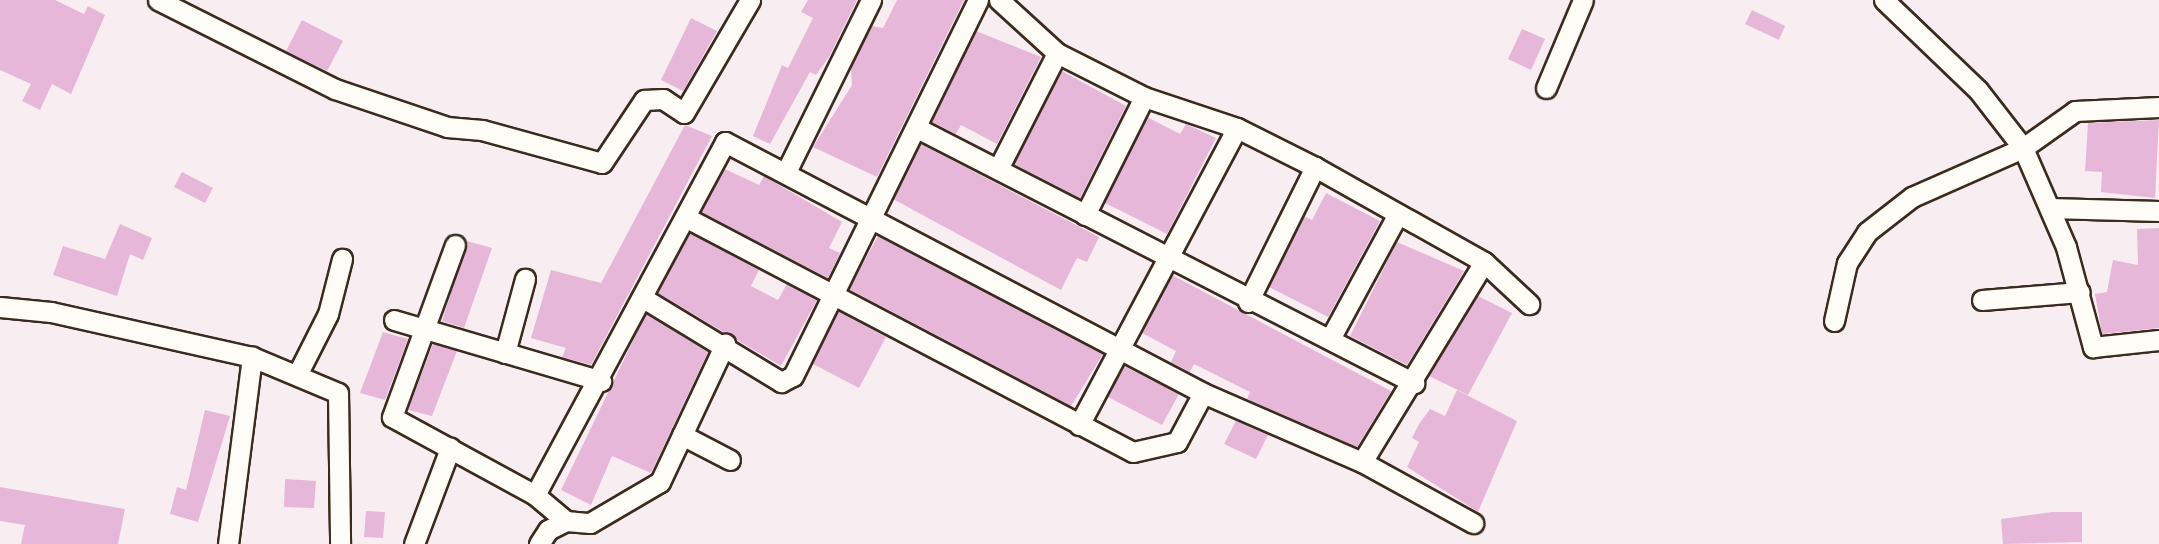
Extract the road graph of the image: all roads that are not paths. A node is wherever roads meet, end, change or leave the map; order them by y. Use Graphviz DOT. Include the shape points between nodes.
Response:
graph roads {
  1 [pos="158,0"];
  2 [pos="750,0"];
  3 [pos="871,0"];
  4 [pos="978,0"];
  5 [pos="999,0"];
  6 [pos="1583,0"];
  7 [pos="1884,0"];
  8 [pos="1057,53"];
  9 [pos="1546,88"];
  10 [pos="1144,97"];
  11 [pos="2159,107"];
  12 [pos="917,128"];
  13 [pos="1237,128"];
  14 [pos="2023,148"];
  15 [pos="1315,167"];
  16 [pos="998,169"];
  17 [pos="786,172"];
  18 [pos="2050,208"];
  19 [pos="2159,211"];
  20 [pos="1398,214"];
  21 [pos="1085,215"];
  22 [pos="685,217"];
  23 [pos="874,220"];
  24 [pos="455,245"];
  25 [pos="342,259"];
  26 [pos="1166,260"];
  27 [pos="1484,262"];
  28 [pos="525,279"];
  29 [pos="831,289"];
  30 [pos="2080,292"];
  31 [pos="643,298"];
  32 [pos="1982,300"];
  33 [pos="1248,302"];
  34 [pos="1529,304"];
  35 [pos="0,307"];
  36 [pos="394,320"];
  37 [pos="1834,321"];
  38 [pos="426,330"];
  39 [pos="1330,339"];
  40 [pos="2159,340"];
  41 [pos="725,344"];
  42 [pos="1121,349"];
  43 [pos="505,353"];
  44 [pos="252,357"];
  45 [pos="297,375"];
  46 [pos="601,381"];
  47 [pos="1414,383"];
  48 [pos="1203,393"];
  49 [pos="1079,425"];
  50 [pos="682,435"];
  51 [pos="450,448"];
  52 [pos="730,460"];
  53 [pos="1362,462"];
  54 [pos="535,495"];
  55 [pos="566,521"];
  56 [pos="1473,523"];
  57 [pos="228,544"];
  58 [pos="340,544"];
  59 [pos="414,544"];
  60 [pos="539,544"];
  1 -- 2 [label="street" via="335,89 447,127 482,130 602,163 644,100 663,99 684,114"];
  3 -- 17 [label="street"];
  4 -- 12 [label="street"];
  5 -- 8 [label="street"];
  6 -- 9 [label="street"];
  7 -- 14 [label="street" via="1978,90"];
  8 -- 10 [label="street"];
  8 -- 16 [label="street"];
  10 -- 13 [label="street"];
  10 -- 21 [label="street"];
  11 -- 14 [label="street" via="2075,111"];
  12 -- 16 [label="street"];
  12 -- 23 [label="street"];
  13 -- 15 [label="street"];
  13 -- 26 [label="street"];
  14 -- 18 [label="street"];
  14 -- 37 [label="street" via="1912,197 1867,232 1847,263"];
  15 -- 20 [label="street"];
  15 -- 33 [label="street"];
  16 -- 21 [label="street"];
  17 -- 22 [label="street" via="725,142"];
  17 -- 23 [label="street"];
  18 -- 19 [label="street"];
  18 -- 30 [label="street"];
  20 -- 27 [label="street"];
  20 -- 39 [label="street"];
  21 -- 26 [label="street"];
  22 -- 29 [label="street"];
  22 -- 31 [label="street"];
  23 -- 29 [label="street"];
  23 -- 42 [label="street"];
  24 -- 38 [label="street"];
  25 -- 45 [label="street" via="328,314"];
  26 -- 33 [label="street"];
  26 -- 42 [label="street"];
  27 -- 34 [label="street"];
  27 -- 47 [label="street"];
  28 -- 43 [label="street"];
  29 -- 41 [label="street" via="789,379 781,382"];
  29 -- 49 [label="street"];
  30 -- 32 [label="street"];
  30 -- 40 [label="street" via="2093,347"];
  31 -- 41 [label="street"];
  31 -- 46 [label="street"];
  33 -- 39 [label="street"];
  35 -- 44 [label="street" via="51,312"];
  36 -- 38 [label="street"];
  38 -- 43 [label="street"];
  38 -- 51 [label="street" via="392,417"];
  39 -- 47 [label="street"];
  41 -- 50 [label="street"];
  42 -- 48 [label="street"];
  42 -- 49 [label="street"];
  43 -- 46 [label="street"];
  44 -- 45 [label="street"];
  44 -- 57 [label="street"];
  45 -- 58 [label="street" via="338,393"];
  46 -- 54 [label="street"];
  47 -- 53 [label="street"];
  48 -- 49 [label="street" via="1177,442 1163,450 1133,452"];
  48 -- 53 [label="street"];
  50 -- 52 [label="street"];
  50 -- 55 [label="street" via="652,488 590,523"];
  51 -- 54 [label="street"];
  51 -- 59 [label="street"];
  53 -- 56 [label="street"];
  54 -- 55 [label="street"];
  55 -- 60 [label="street" via="548,530"];
}
